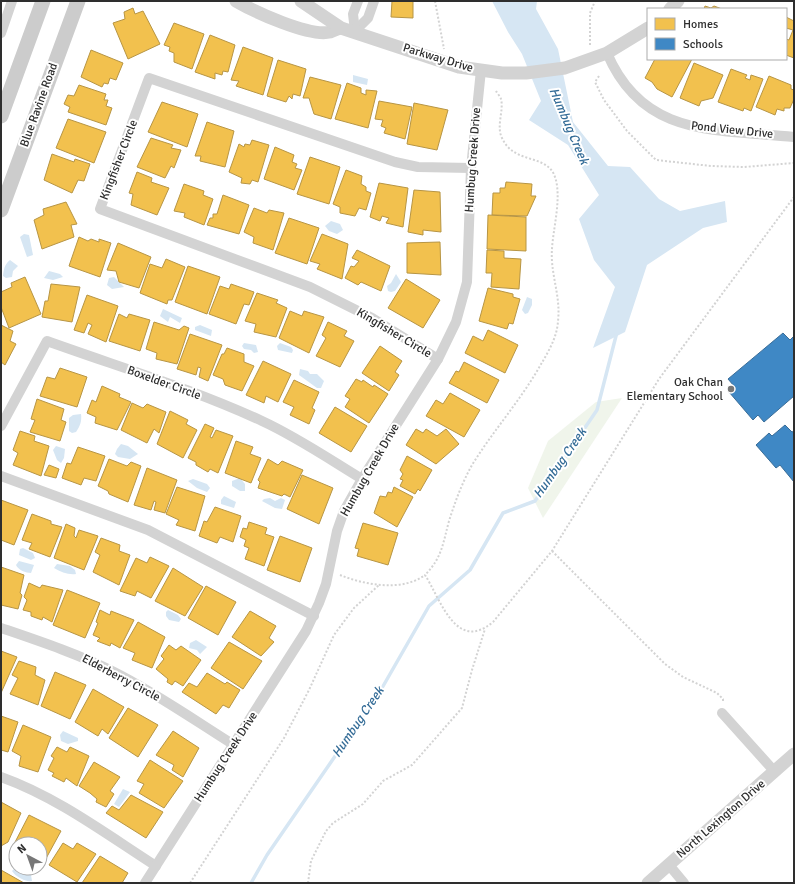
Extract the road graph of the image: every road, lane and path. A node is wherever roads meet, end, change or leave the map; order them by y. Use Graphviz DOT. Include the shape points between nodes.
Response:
graph roads {
  1 [pos="12,1"];
  2 [pos="43,1"];
  3 [pos="78,1"];
  4 [pos="236,1"];
  5 [pos="301,1"];
  6 [pos="358,1"];
  7 [pos="374,1"];
  8 [pos="435,1"];
  9 [pos="596,1"];
  10 [pos="341,28"];
  11 [pos="647,29"];
  12 [pos="355,31"];
  13 [pos="1,33"];
  14 [pos="590,51"];
  15 [pos="443,52"];
  16 [pos="607,53"];
  17 [pos="481,70"];
  18 [pos="599,76"];
  19 [pos="496,91"];
  20 [pos="1,116"];
  21 [pos="794,137"];
  22 [pos="794,163"];
  23 [pos="471,168"];
  24 [pos="794,198"];
  25 [pos="1,210"];
  26 [pos="438,359"];
  27 [pos="1,426"];
  28 [pos="1,476"];
  29 [pos="362,479"];
  30 [pos="552,550"];
  31 [pos="329,571"];
  32 [pos="425,575"];
  33 [pos="379,585"];
  34 [pos="314,616"];
  35 [pos="1,628"];
  36 [pos="486,628"];
  37 [pos="722,713"];
  38 [pos="234,745"];
  39 [pos="794,754"];
  40 [pos="775,772"];
  41 [pos="1,777"];
  42 [pos="669,865"];
  43 [pos="156,866"];
  44 [pos="145,883"];
  45 [pos="190,883"];
  46 [pos="308,883"];
  47 [pos="648,883"];
  48 [pos="684,883"];
  1 -- 13 [label="street"];
  2 -- 20 [label="main road"];
  3 -- 25 [label="main road, Blue Ravine Road"];
  4 -- 10 [label="street, Parkway Drive" via="273,20 318,33 329,33"];
  5 -- 10 [label="street, Parkway Drive"];
  6 -- 12 [label="street" via="353,14"];
  7 -- 12 [label="street" via="368,18"];
  8 -- 15 [label="path"];
  9 -- 14 [label="path" via="590,13"];
  10 -- 12 [label="street, Parkway Drive"];
  11 -- 16 [label="street, Parkway Drive"];
  12 -- 17 [label="street, Parkway Drive" via="440,61"];
  16 -- 17 [label="street, Parkway Drive" via="565,68 526,73"];
  16 -- 21 [label="street, Pond View Drive" via="617,75 632,94 650,109 672,121 695,127"];
  17 -- 23 [label="street, Humbug Creek Drive"];
  18 -- 22 [label="path" via="595,82 604,100 627,131 656,160 744,167"];
  19 -- 32 [label="path" via="501,99 501,137 507,146 515,154 542,162 550,168 555,177 552,250 559,295 558,323 550,348 532,380 472,465 453,509 439,558"];
  23 -- 26 [label="street, Humbug Creek Drive" via="467,282 456,322"];
  23 -- 26 [label="street, Kingfisher Circle" via="424,167 395,162 149,78 100,209 310,287 372,318"];
  24 -- 30 [label="path" via="659,379"];
  26 -- 29 [label="street, Humbug Creek Drive"];
  27 -- 29 [label="street, Boxelder Circle" via="47,341 263,421 308,445"];
  28 -- 34 [label="street" via="148,530"];
  29 -- 31 [label="street, Humbug Creek Drive" via="344,511"];
  30 -- 36 [label="path"];
  30 -- 37 [label="path" via="665,664 683,677 717,693 723,699"];
  31 -- 33 [label="path"];
  31 -- 34 [label="street, Humbug Creek Drive"];
  32 -- 33 [label="path" via="406,583"];
  32 -- 36 [label="path" via="452,622 463,631 475,632"];
  33 -- 45 [label="path" via="354,608 334,635 284,738"];
  34 -- 38 [label="street, Humbug Creek Drive"];
  35 -- 38 [label="street, Elderberry Circle" via="115,672"];
  36 -- 46 [label="path" via="462,708 412,765 383,781 363,804 333,822 311,861"];
  37 -- 40 [label="street"];
  38 -- 43 [label="street, Humbug Creek Drive"];
  39 -- 40 [label="street, North Lexington Drive"];
  40 -- 42 [label="street, North Lexington Drive"];
  41 -- 43 [label="street" via="67,808"];
  42 -- 47 [label="street, North Lexington Drive"];
  42 -- 48 [label="street"];
  43 -- 44 [label="street, Humbug Creek Drive"];
}
